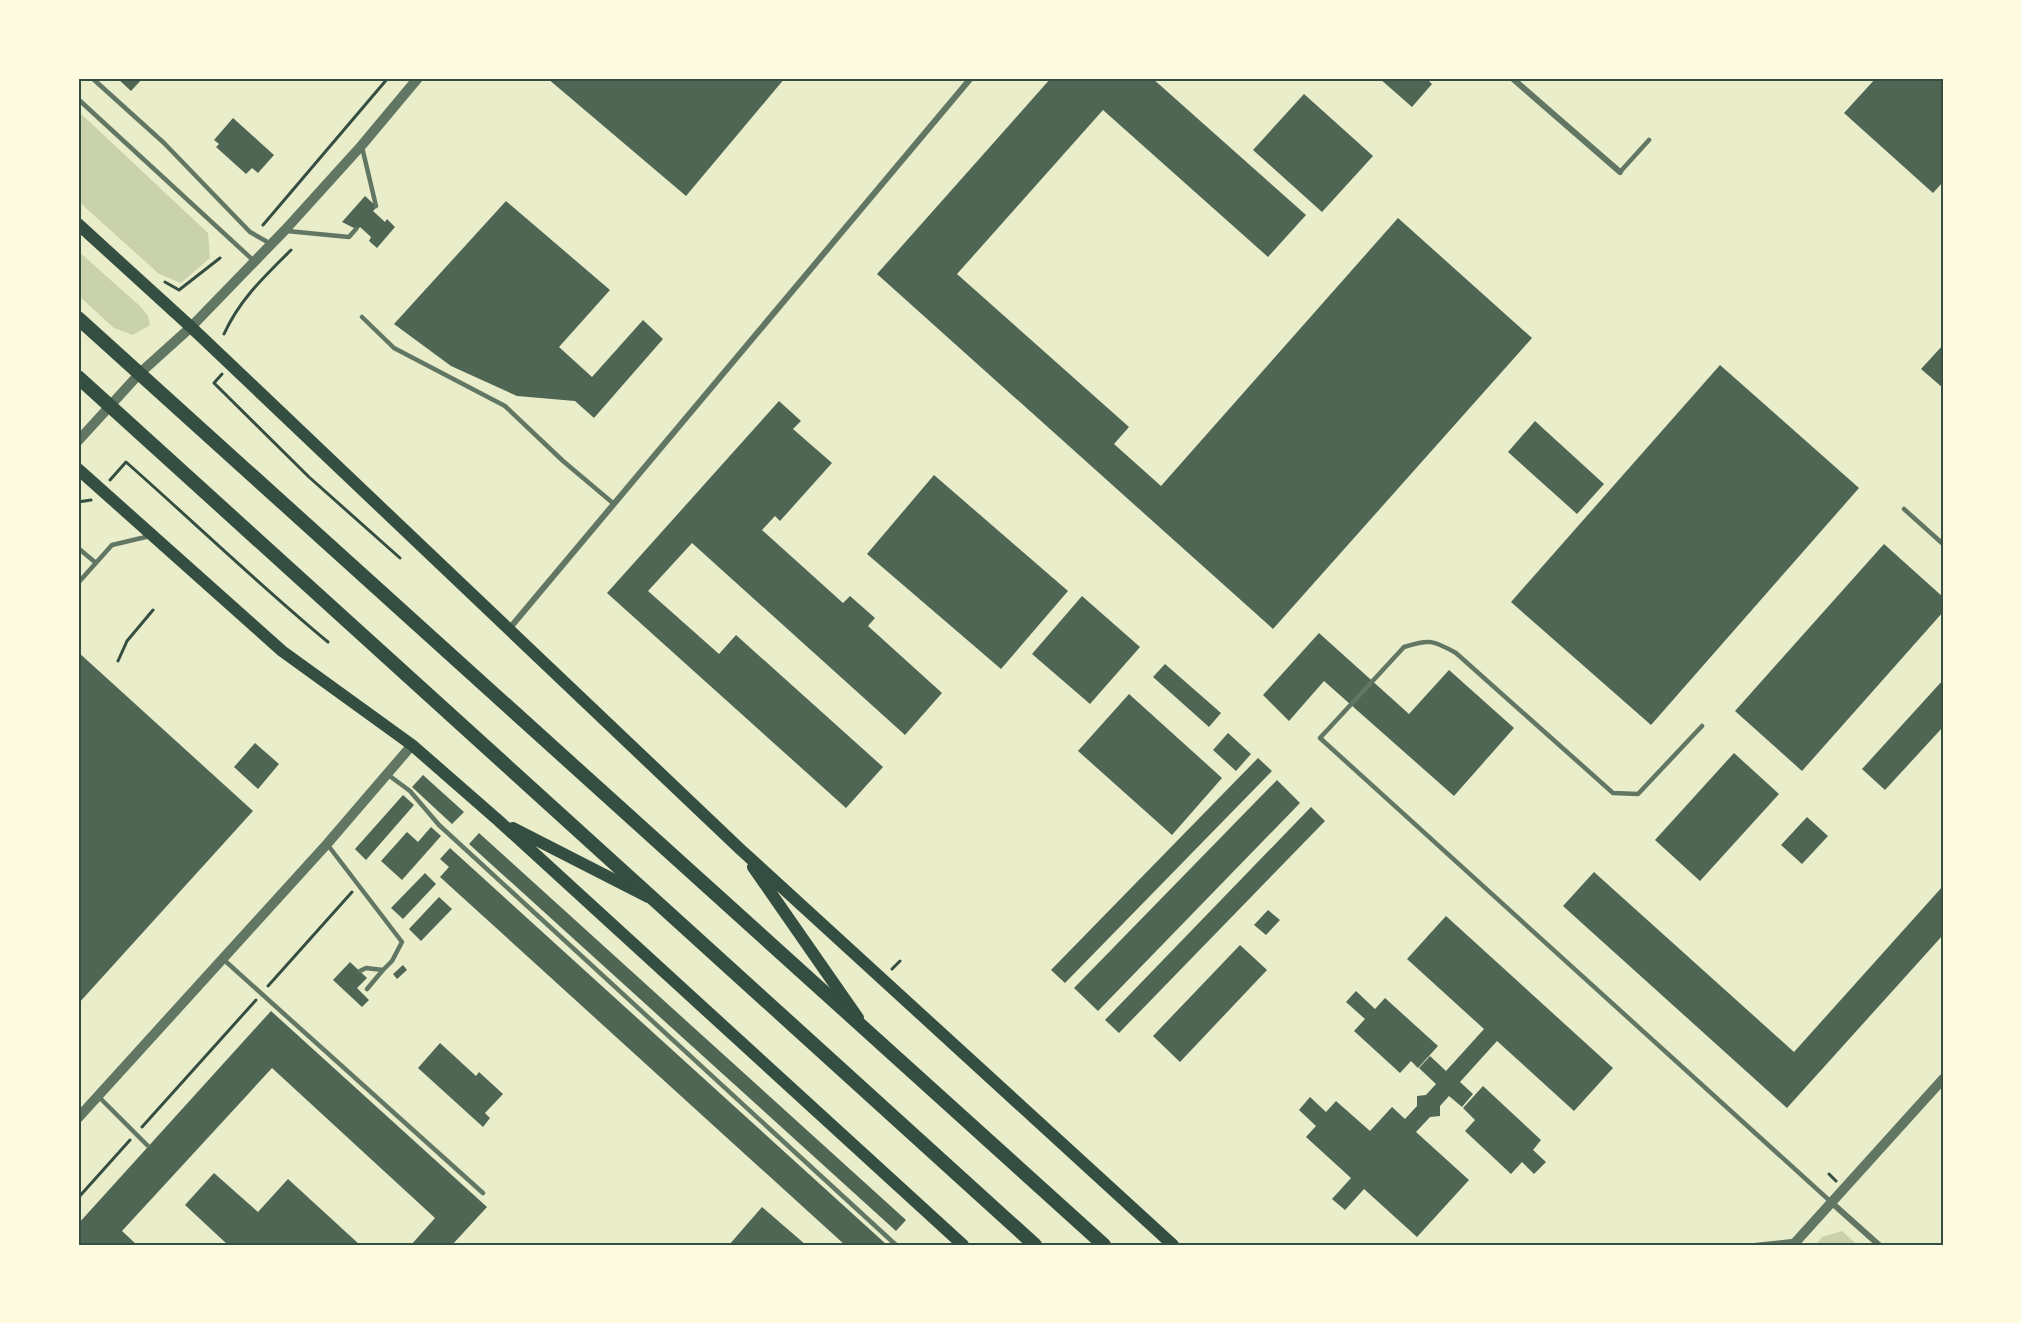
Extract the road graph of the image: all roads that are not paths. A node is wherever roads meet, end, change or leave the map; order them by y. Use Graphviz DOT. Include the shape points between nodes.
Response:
graph roads {
  1 [pos="92,78"];
  2 [pos="418,78"];
  3 [pos="971,78"];
  4 [pos="1512,78"];
  5 [pos="78,99"];
  6 [pos="1649,140"];
  7 [pos="362,145"];
  8 [pos="1620,172"];
  9 [pos="376,206"];
  10 [pos="78,224"];
  11 [pos="356,229"];
  12 [pos="285,230"];
  13 [pos="271,244"];
  14 [pos="254,261"];
  15 [pos="362,317"];
  16 [pos="78,318"];
  17 [pos="191,327"];
  18 [pos="140,373"];
  19 [pos="78,377"];
  20 [pos="109,405"];
  21 [pos="78,441"];
  22 [pos="78,469"];
  23 [pos="614,504"];
  24 [pos="1904,508"];
  25 [pos="153,535"];
  26 [pos="1943,544"];
  27 [pos="78,548"];
  28 [pos="96,563"];
  29 [pos="78,583"];
  30 [pos="509,630"];
  31 [pos="1702,726"];
  32 [pos="412,745"];
  33 [pos="387,774"];
  34 [pos="499,821"];
  35 [pos="327,844"];
  36 [pos="740,849"];
  37 [pos="656,901"];
  38 [pos="223,959"];
  39 [pos="383,970"];
  40 [pos="360,971"];
  41 [pos="367,990"];
  42 [pos="869,1034"];
  43 [pos="1943,1078"];
  44 [pos="98,1096"];
  45 [pos="78,1118"];
  46 [pos="148,1146"];
  47 [pos="483,1193"];
  48 [pos="1832,1203"];
  49 [pos="1795,1243"];
  50 [pos="896,1245"];
  51 [pos="963,1245"];
  52 [pos="1035,1245"];
  53 [pos="1104,1245"];
  54 [pos="1173,1245"];
  55 [pos="1756,1245"];
  56 [pos="1879,1245"];
  1 -- 13 [label="lane" via="164,143 250,232"];
  2 -- 7 [label="street"];
  3 -- 23 [label="street"];
  4 -- 8 [label="street"];
  5 -- 14 [label="lane"];
  6 -- 8 [label="lane"];
  7 -- 9 [label="lane"];
  7 -- 12 [label="street"];
  10 -- 17 [label="main road"];
  11 -- 12 [label="lane" via="349,237"];
  12 -- 13 [label="street"];
  13 -- 14 [label="street"];
  14 -- 17 [label="street"];
  15 -- 23 [label="lane" via="394,348 505,406"];
  16 -- 18 [label="main road"];
  17 -- 18 [label="street"];
  17 -- 30 [label="main road"];
  18 -- 20 [label="street"];
  18 -- 42 [label="main road"];
  19 -- 20 [label="main road"];
  20 -- 21 [label="street"];
  20 -- 37 [label="main road"];
  22 -- 25 [label="main road"];
  23 -- 30 [label="street"];
  24 -- 26 [label="lane"];
  25 -- 28 [label="lane" via="112,545"];
  25 -- 32 [label="main road" via="282,651"];
  27 -- 28 [label="lane"];
  28 -- 29 [label="lane"];
  30 -- 36 [label="main road"];
  31 -- 48 [label="lane" via="1638,794 1613,793 1456,653 1423,641 1404,648 1320,738"];
  32 -- 33 [label="street"];
  32 -- 34 [label="main road"];
  33 -- 35 [label="street"];
  33 -- 50 [label="lane" via="410,791 439,825"];
  34 -- 37 [label="main road"];
  34 -- 51 [label="main road"];
  35 -- 38 [label="street"];
  35 -- 39 [label="lane" via="402,942"];
  36 -- 42 [label="main road"];
  36 -- 54 [label="main road"];
  37 -- 52 [label="main road"];
  38 -- 44 [label="street"];
  38 -- 47 [label="lane"];
  39 -- 40 [label="lane"];
  39 -- 41 [label="lane"];
  42 -- 53 [label="main road"];
  43 -- 48 [label="street"];
  44 -- 45 [label="street"];
  44 -- 46 [label="lane"];
  48 -- 49 [label="street"];
  48 -- 56 [label="street"];
  49 -- 55 [label="lane"];
}
